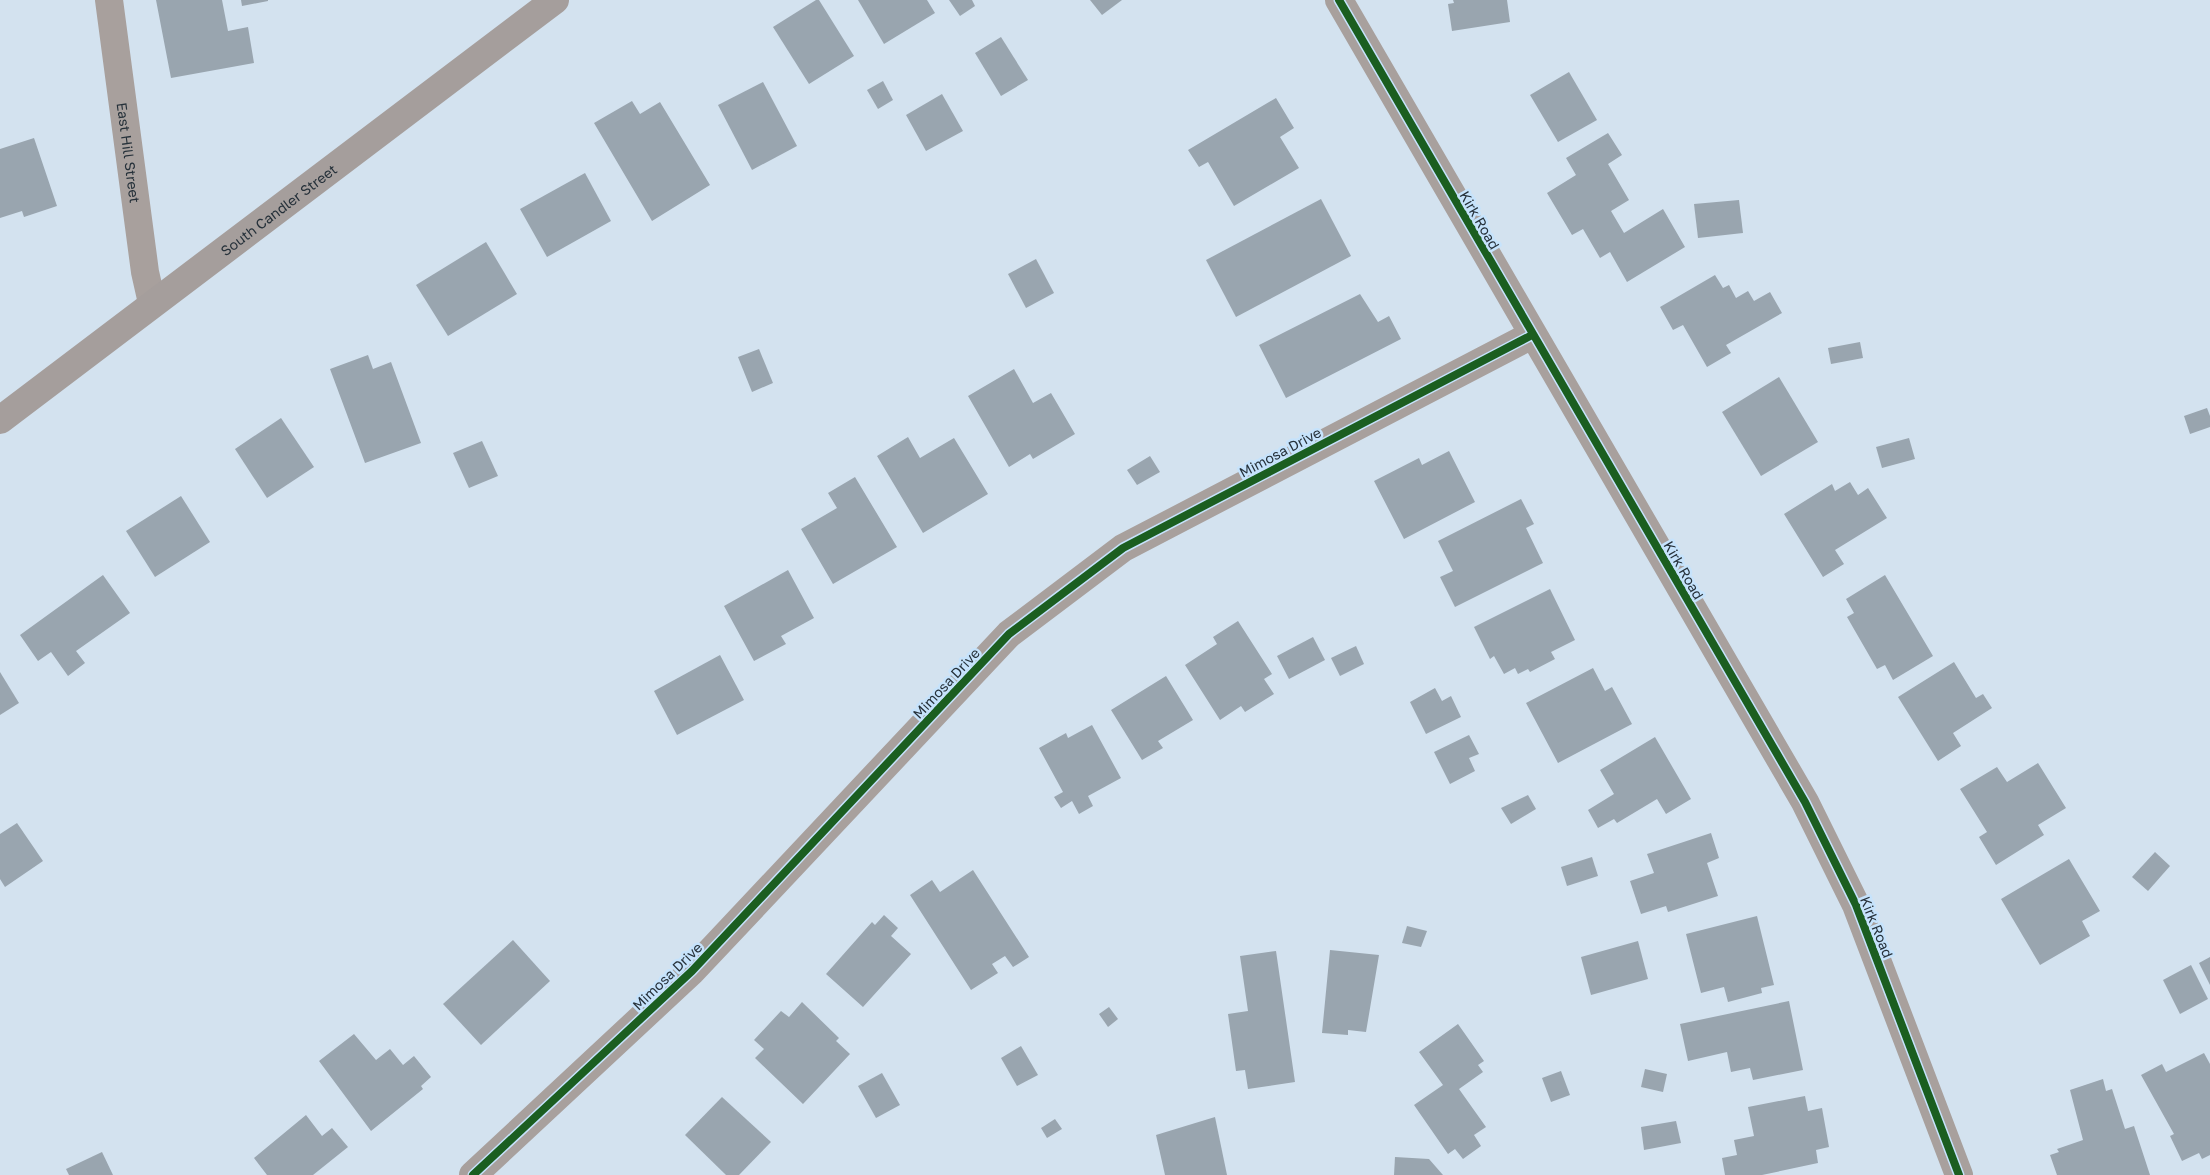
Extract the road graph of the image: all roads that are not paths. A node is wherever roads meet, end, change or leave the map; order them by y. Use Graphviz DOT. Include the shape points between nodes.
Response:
graph roads {
  1 [pos="109,0"];
  2 [pos="555,0"];
  3 [pos="1339,0"];
  4 [pos="152,303"];
  5 [pos="1532,335"];
  6 [pos="0,420"];
  7 [pos="473,1175"];
  8 [pos="1960,1175"];
  1 -- 4 [label="street, East Hill Street"];
  2 -- 4 [label="main road, South Candler Street"];
  3 -- 5 [label="street, Kirk Road"];
  4 -- 6 [label="main road, South Candler Street"];
  5 -- 7 [label="street, Mimosa Drive" via="1123,548 1009,634 692,971"];
  5 -- 8 [label="street, Kirk Road" via="1805,802 1856,905"];
}
